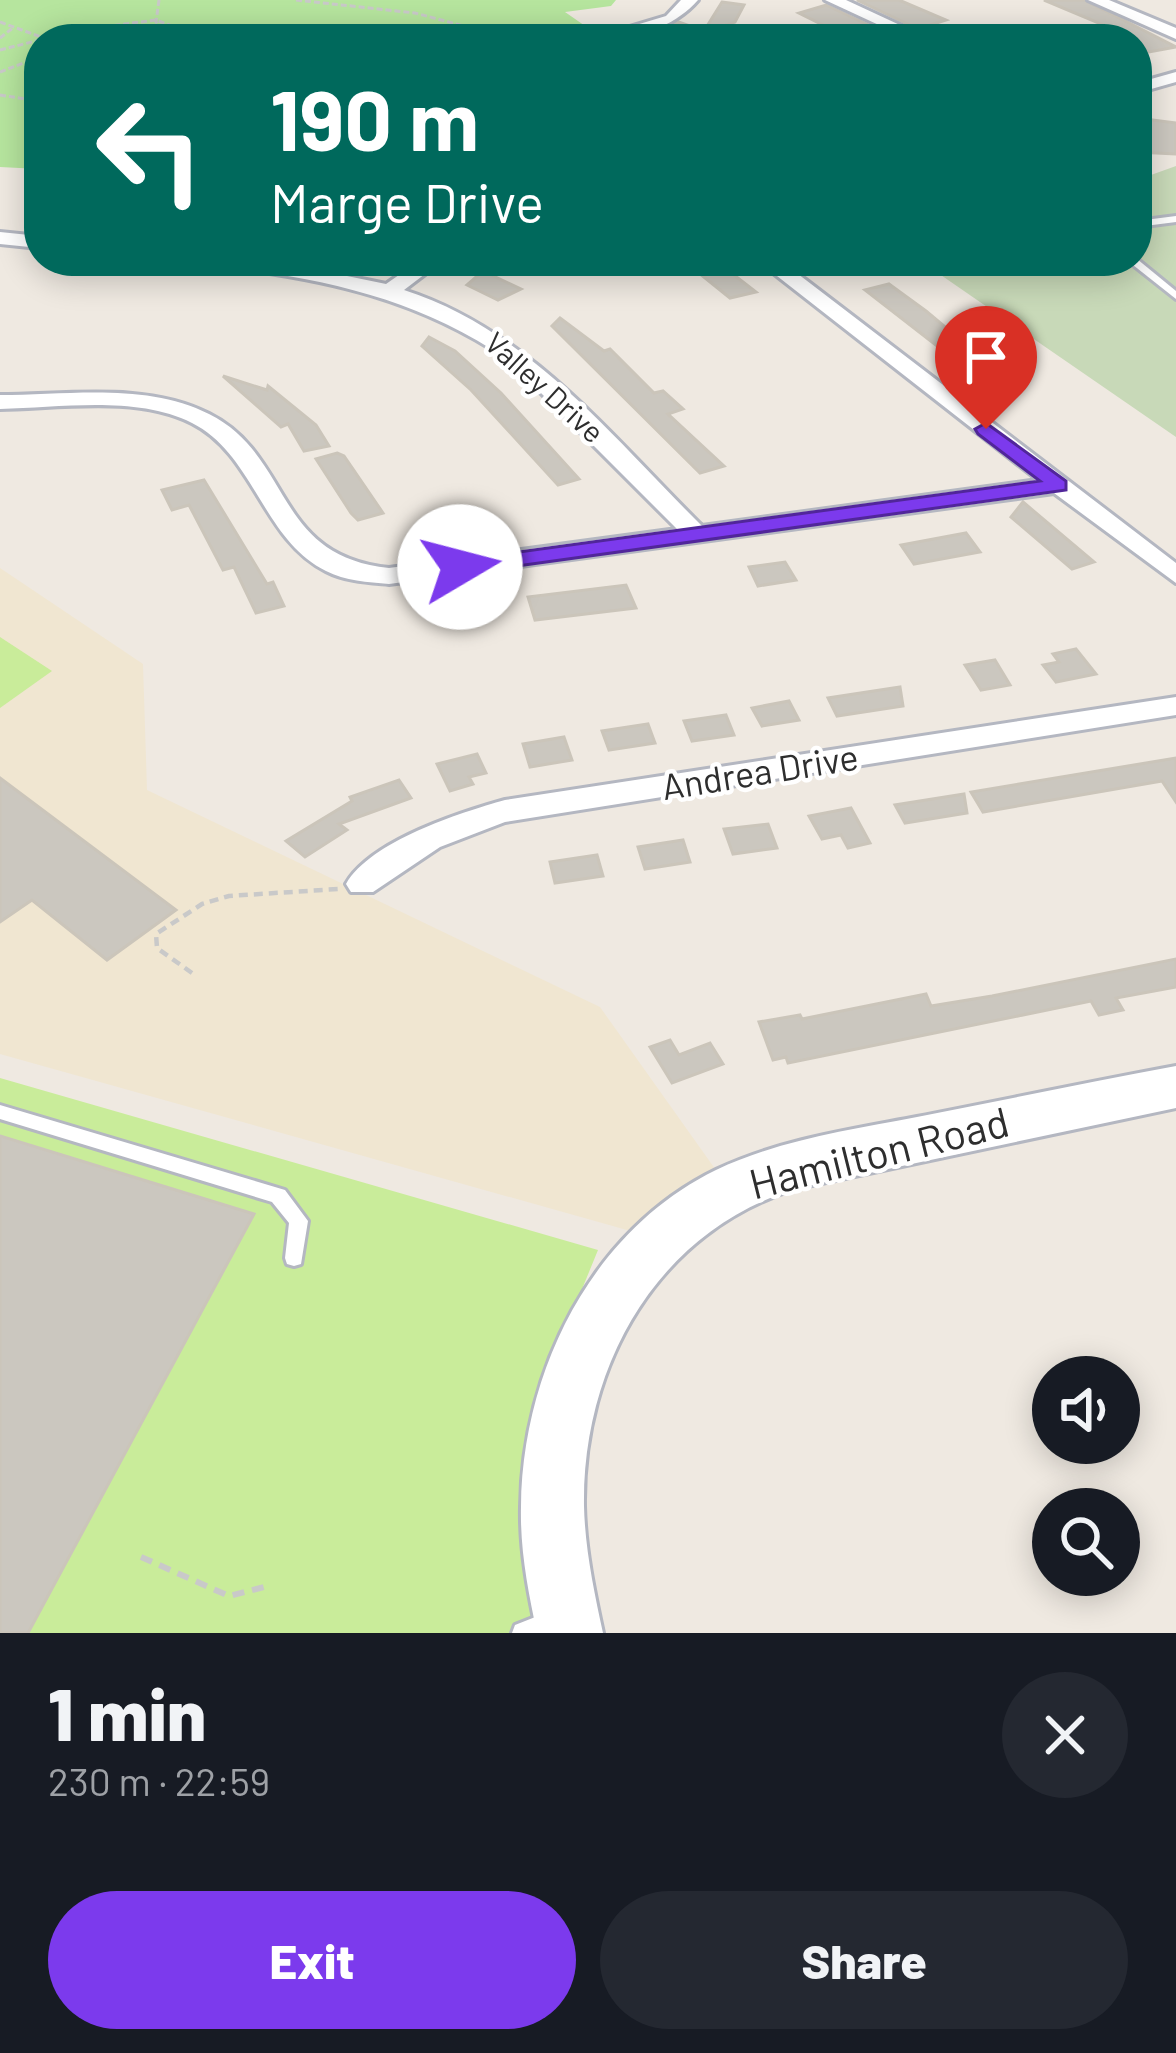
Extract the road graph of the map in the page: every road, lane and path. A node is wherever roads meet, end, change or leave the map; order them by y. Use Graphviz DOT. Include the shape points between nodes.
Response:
graph roads {
  1 [pos="160,0"];
  2 [pos="296,0"];
  3 [pos="690,0"];
  4 [pos="833,0"];
  5 [pos="1096,0"];
  6 [pos="156,20"];
  7 [pos="0,22"];
  8 [pos="131,24"];
  9 [pos="159,24"];
  10 [pos="167,24"];
  11 [pos="456,24"];
  12 [pos="653,24"];
  13 [pos="888,24"];
  14 [pos="14,27"];
  15 [pos="24,31"];
  16 [pos="1176,34"];
  17 [pos="0,38"];
  18 [pos="332,276"];
  19 [pos="411,276"];
  20 [pos="787,276"];
  21 [pos="1151,276"];
  22 [pos="392,290"];
  23 [pos="1176,296"];
  24 [pos="0,402"];
  25 [pos="1058,485"];
  26 [pos="695,533"];
  27 [pos="1176,575"];
  28 [pos="1176,706"];
  29 [pos="362,884"];
  30 [pos="192,973"];
  31 [pos="1176,1087"];
  32 [pos="0,1112"];
  33 [pos="294,1258"];
  34 [pos="141,1557"];
  35 [pos="264,1587"];
  36 [pos="553,1627"];
  1 -- 6 [label="path"];
  2 -- 11 [label="path"];
  3 -- 12 [label="street" via="672,19"];
  4 -- 13 [label="street"];
  5 -- 16 [label="street"];
  6 -- 8 [label="path"];
  6 -- 9 [label="path"];
  6 -- 10 [label="path"];
  7 -- 14 [label="path"];
  14 -- 15 [label="path"];
  14 -- 17 [label="path"];
  18 -- 22 [label="street, Valley Drive"];
  19 -- 22 [label="street"];
  20 -- 25 [label="street"];
  21 -- 23 [label="lane"];
  22 -- 26 [label="street, Valley Drive" via="515,353"];
  24 -- 26 [label="street" via="146,405 205,420 242,454 316,554 361,573 414,574"];
  25 -- 26 [label="street"];
  25 -- 27 [label="street"];
  28 -- 29 [label="street, Andrea Drive" via="505,811 454,824"];
  29 -- 30 [label="path" via="202,904 156,934 157,948"];
  31 -- 36 [label="street, Hamilton Road" via="815,1160 733,1188 665,1236 602,1311 560,1408 552,1465"];
  32 -- 33 [label="lane" via="278,1196 299,1221"];
  34 -- 35 [label="path" via="229,1595"];
}
